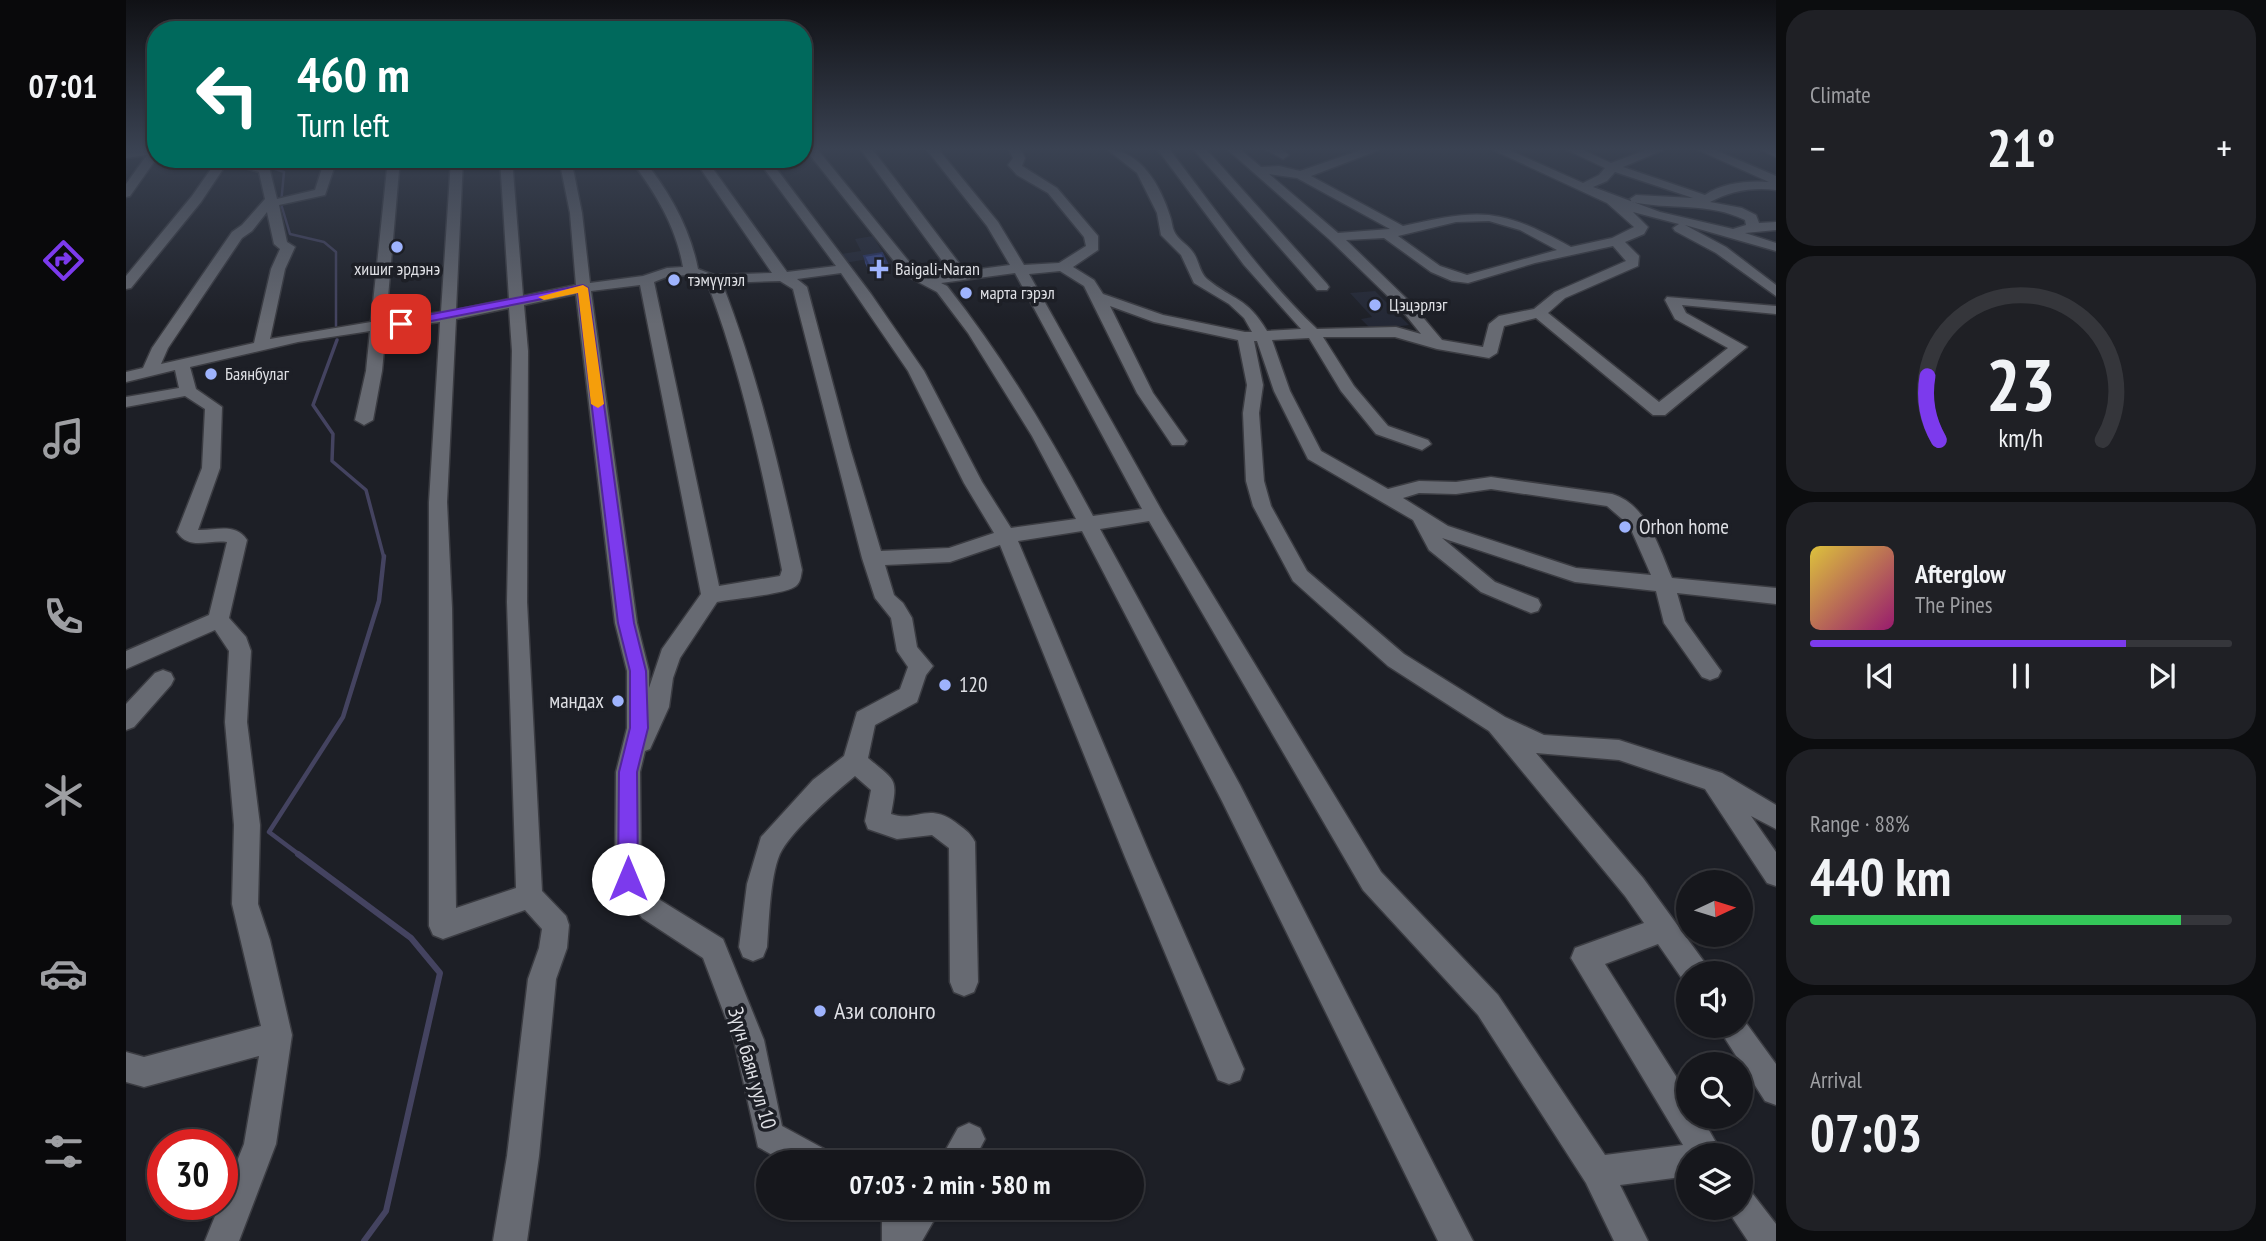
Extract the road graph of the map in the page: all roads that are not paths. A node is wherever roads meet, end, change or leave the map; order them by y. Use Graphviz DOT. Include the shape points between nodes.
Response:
graph roads {
  1 [pos="190,208"];
  2 [pos="269,208"];
  3 [pos="277,208"];
  4 [pos="389,208"];
  5 [pos="454,208"];
  6 [pos="512,208"];
  7 [pos="575,208"];
  8 [pos="667,208"];
  9 [pos="735,208"];
  10 [pos="799,208"];
  11 [pos="859,208"];
  12 [pos="910,208"];
  13 [pos="979,208"];
  14 [pos="1066,208"];
  15 [pos="1160,208"];
  16 [pos="1208,208"];
  17 [pos="1251,208"];
  18 [pos="1300,208"];
  19 [pos="1360,208"];
  20 [pos="1618,208"];
  21 [pos="1636,208"];
  22 [pos="1721,208"];
  23 [pos="1656,215"];
  24 [pos="1776,226"];
  25 [pos="1752,228"];
  26 [pos="1723,230"];
  27 [pos="1404,232"];
  28 [pos="1387,234"];
  29 [pos="1335,237"];
  30 [pos="1616,241"];
  31 [pos="1776,247"];
  32 [pos="1570,252"];
  33 [pos="1063,267"];
  34 [pos="1019,268"];
  35 [pos="843,269"];
  36 [pos="691,271"];
  37 [pos="783,276"];
  38 [pos="961,276"];
  39 [pos="713,279"];
  40 [pos="646,280"];
  41 [pos="929,281"];
  42 [pos="126,285"];
  43 [pos="583,288"];
  44 [pos="1322,288"];
  45 [pos="1776,292"];
  46 [pos="1098,297"];
  47 [pos="516,302"];
  48 [pos="1776,310"];
  49 [pos="1539,313"];
  50 [pos="448,316"];
  51 [pos="377,328"];
  52 [pos="1313,333"];
  53 [pos="1254,337"];
  54 [pos="261,344"];
  55 [pos="1437,344"];
  56 [pos="182,365"];
  57 [pos="149,372"];
  58 [pos="126,377"];
  59 [pos="188,391"];
  60 [pos="126,402"];
  61 [pos="365,420"];
  62 [pos="1178,440"];
  63 [pos="1422,444"];
  64 [pos="1385,496"];
  65 [pos="1154,514"];
  66 [pos="1417,514"];
  67 [pos="1091,526"];
  68 [pos="1006,536"];
  69 [pos="872,558"];
  70 [pos="1665,585"];
  71 [pos="711,594"];
  72 [pos="1776,596"];
  73 [pos="1531,605"];
  74 [pos="218,620"];
  75 [pos="126,660"];
  76 [pos="638,671"];
  77 [pos="1710,671"];
  78 [pos="662,678"];
  79 [pos="163,679"];
  80 [pos="126,720"];
  81 [pos="1497,724"];
  82 [pos="855,762"];
  83 [pos="628,772"];
  84 [pos="1713,781"];
  85 [pos="1776,818"];
  86 [pos="1776,874"];
  87 [pos="529,896"];
  88 [pos="1664,929"];
  89 [pos="753,947"];
  90 [pos="1687,961"];
  91 [pos="964,982"];
  92 [pos="277,1035"];
  93 [pos="1739,1038"];
  94 [pos="126,1067"];
  95 [pos="1229,1069"];
  96 [pos="1776,1090"];
  97 [pos="1700,1143"];
  98 [pos="795,1150"];
  99 [pos="1676,1162"];
  100 [pos="1597,1172"];
  101 [pos="899,1220"];
  102 [pos="916,1220"];
  103 [pos="1753,1220"];
  104 [pos="222,1241"];
  105 [pos="510,1241"];
  106 [pos="901,1241"];
  107 [pos="1456,1241"];
  108 [pos="1631,1241"];
  109 [pos="1768,1241"];
  1 -- 42 [label="street"];
  2 -- 57 [label="street" via="237,235 160,348"];
  3 -- 54 [label="street" via="281,244 288,247"];
  4 -- 51 [label="street"];
  5 -- 50 [label="street"];
  6 -- 47 [label="street"];
  7 -- 43 [label="street, Зүүн баян уул 10"];
  8 -- 36 [label="street" via="689,251"];
  9 -- 37 [label="street"];
  10 -- 35 [label="street"];
  11 -- 41 [label="street" via="910,272"];
  12 -- 38 [label="street"];
  13 -- 34 [label="street"];
  14 -- 33 [label="street" via="1091,236 1093,247"];
  15 -- 53 [label="street" via="1168,235 1187,254 1199,280 1250,315"];
  16 -- 52 [label="street" via="1289,310"];
  17 -- 44 [label="street"];
  18 -- 29 [label="street"];
  19 -- 27 [label="street"];
  20 -- 30 [label="street" via="1641,227"];
  21 -- 23 [label="street"];
  22 -- 25 [label="street" via="1751,218"];
  23 -- 26 [label="street"];
  23 -- 45 [label="street" via="1721,250"];
  24 -- 25 [label="street"];
  25 -- 26 [label="street"];
  26 -- 31 [label="street"];
  27 -- 28 [label="street"];
  27 -- 32 [label="street" via="1456,218 1489,217 1525,227"];
  28 -- 29 [label="street"];
  28 -- 32 [label="street" via="1457,279"];
  29 -- 55 [label="street" via="1405,305"];
  30 -- 32 [label="street"];
  30 -- 49 [label="street" via="1633,263 1560,295"];
  33 -- 34 [label="street"];
  33 -- 46 [label="street" via="1089,284"];
  34 -- 38 [label="street"];
  34 -- 65 [label="street"];
  35 -- 37 [label="street"];
  35 -- 68 [label="street" via="916,371 973,483"];
  36 -- 39 [label="street"];
  36 -- 40 [label="street" via="667,272"];
  37 -- 39 [label="street"];
  37 -- 69 [label="street" via="800,287 808,311"];
  38 -- 41 [label="street"];
  39 -- 71 [label="street" via="729,320 773,480 792,569 785,583"];
  40 -- 43 [label="street"];
  40 -- 71 [label="street"];
  41 -- 67 [label="street" via="943,289 1004,376"];
  43 -- 47 [label="street"];
  43 -- 76 [label="street, Зүүн баян уул 10" via="626,623"];
  46 -- 53 [label="street" via="1159,319"];
  46 -- 62 [label="street" via="1145,393"];
  47 -- 50 [label="street"];
  47 -- 87 [label="street" via="521,411 517,602"];
  48 -- 49 [label="street" via="1672,300 1680,316 1739,347 1659,411"];
  49 -- 55 [label="street" via="1497,324 1489,353"];
  50 -- 51 [label="street"];
  50 -- 87 [label="street" via="438,502 443,926"];
  51 -- 54 [label="street"];
  51 -- 61 [label="street"];
  52 -- 53 [label="street"];
  52 -- 55 [label="street" via="1396,332"];
  52 -- 63 [label="street" via="1347,388 1382,430"];
  53 -- 64 [label="street" via="1314,455"];
  53 -- 81 [label="street" via="1251,413 1255,481 1262,506 1300,576 1396,660"];
  54 -- 56 [label="street"];
  56 -- 57 [label="street"];
  56 -- 59 [label="street"];
  57 -- 58 [label="street"];
  59 -- 60 [label="street"];
  59 -- 74 [label="street" via="214,407 211,468 187,532 198,537 225,533 237,540"];
  64 -- 66 [label="street"];
  64 -- 70 [label="street" via="1419,487 1491,483 1612,500 1637,521"];
  65 -- 67 [label="street"];
  65 -- 100 [label="street" via="1372,881 1488,1005"];
  66 -- 70 [label="street" via="1441,531 1575,575"];
  66 -- 73 [label="street" via="1436,545 1488,587"];
  67 -- 68 [label="street"];
  67 -- 107 [label="street"];
  68 -- 69 [label="street" via="950,555"];
  68 -- 95 [label="street"];
  69 -- 82 [label="street" via="885,598 901,620 906,652 922,666 909,695 865,719"];
  70 -- 72 [label="street"];
  70 -- 77 [label="street" via="1675,623"];
  71 -- 78 [label="street" via="670,655"];
  74 -- 75 [label="street"];
  74 -- 92 [label="street" via="240,651 236,722 247,825 244,904"];
  76 -- 78 [label="street"];
  76 -- 83 [label="street, Зүүн баян уул 10" via="639,728"];
  78 -- 83 [label="street" via="658,707"];
  79 -- 80 [label="street"];
  81 -- 84 [label="street" via="1542,745 1619,750"];
  81 -- 88 [label="street"];
  82 -- 89 [label="street" via="822,788 770,845"];
  82 -- 91 [label="street" via="884,786 877,821 897,828 936,823 962,842"];
  83 -- 98 [label="street, Зүүн баян уул 10" via="628,879 652,909 713,949 749,1040 769,1136"];
  84 -- 85 [label="street"];
  84 -- 86 [label="street"];
  87 -- 105 [label="street" via="556,925 540,992"];
  88 -- 90 [label="street"];
  88 -- 97 [label="street" via="1585,958"];
  92 -- 94 [label="street" via="144,1072"];
  92 -- 104 [label="street" via="260,1144"];
  93 -- 96 [label="street"];
  99 -- 100 [label="street"];
  100 -- 108 [label="street"];
  101 -- 106 [label="street"];
  102 -- 106 [label="street"];
  103 -- 109 [label="street"];
}
